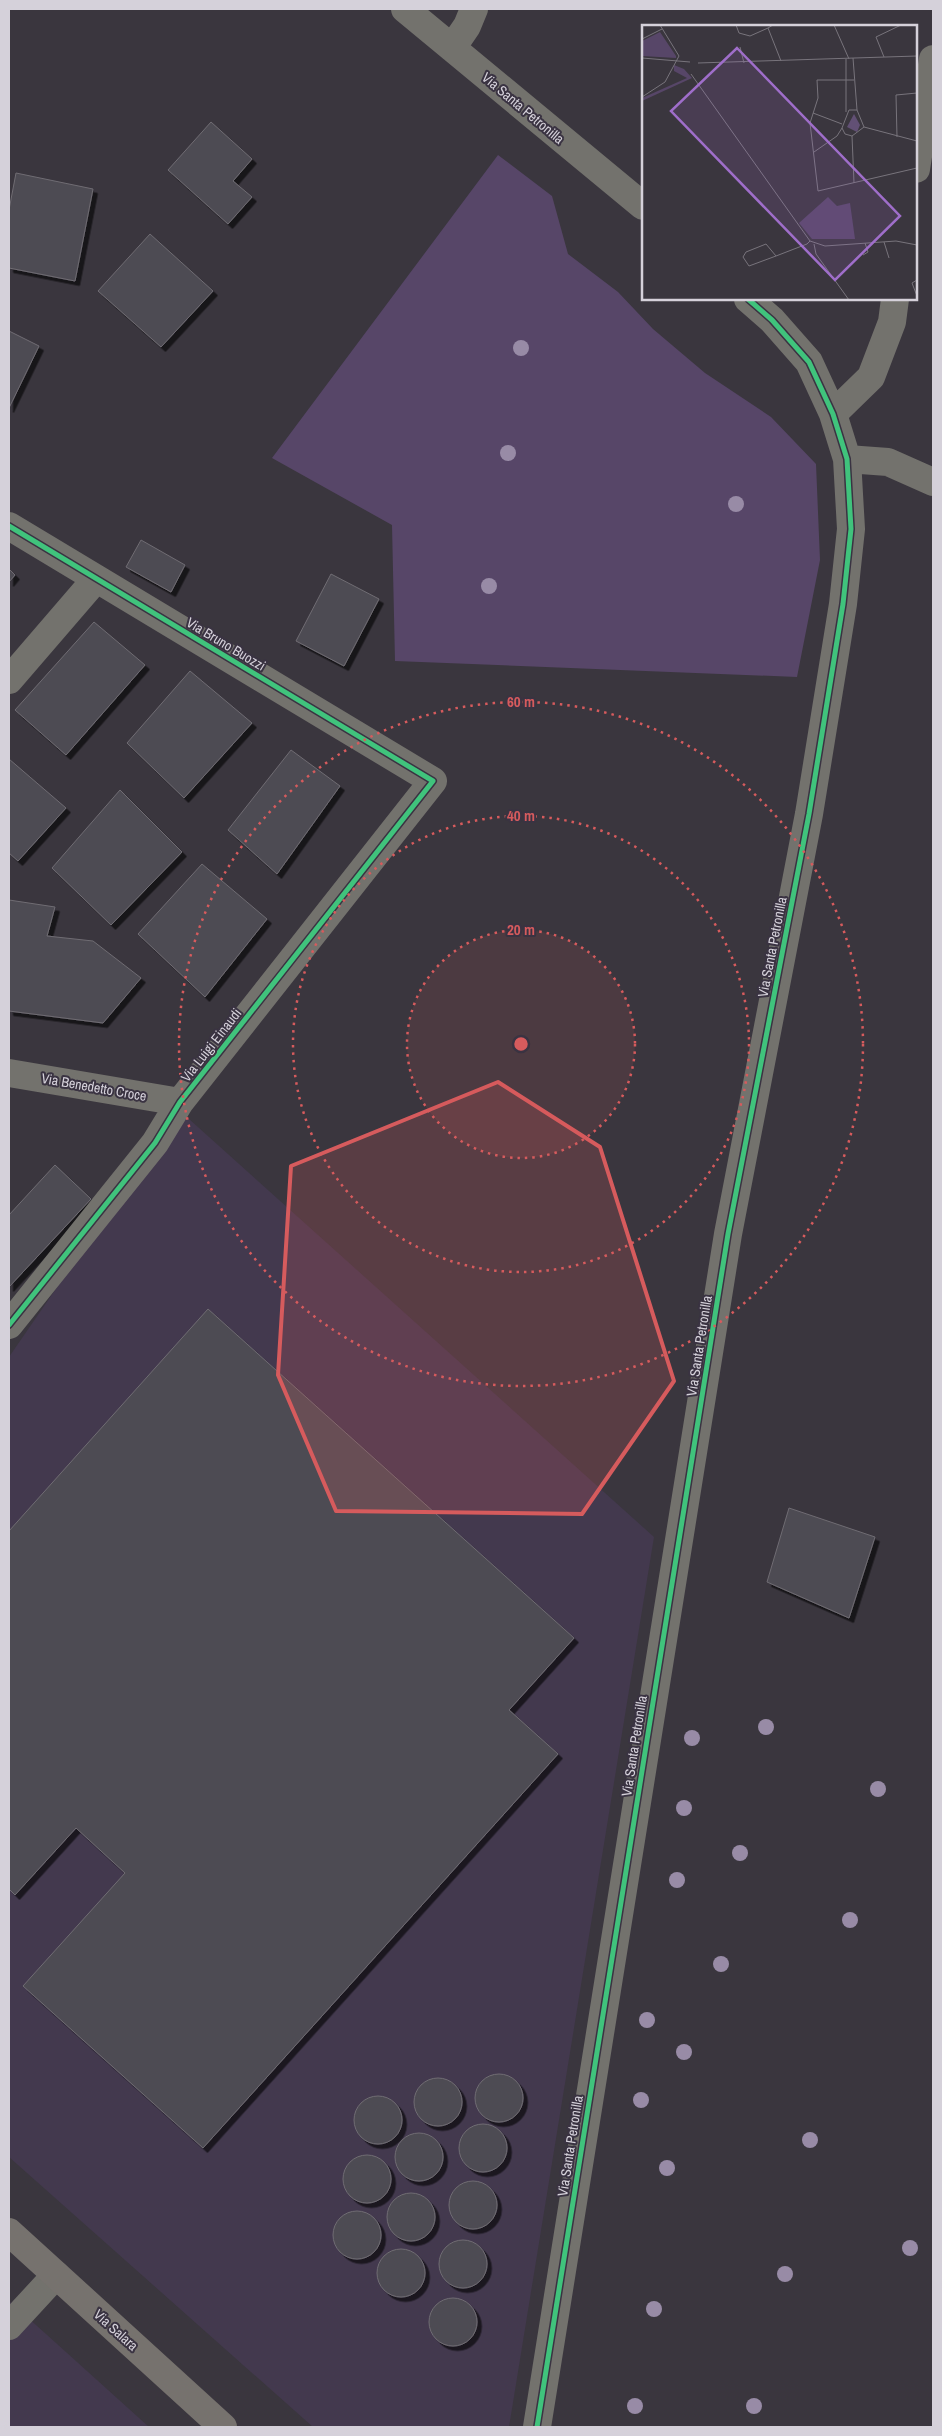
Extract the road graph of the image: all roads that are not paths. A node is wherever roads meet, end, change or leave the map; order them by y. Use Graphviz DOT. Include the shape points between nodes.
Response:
graph roads {
  1 [pos="405,9"];
  2 [pos="474,9"];
  3 [pos="452,48"];
  4 [pos="933,60"];
  5 [pos="917,164"];
  6 [pos="642,205"];
  7 [pos="749,300"];
  8 [pos="895,300"];
  9 [pos="832,414"];
  10 [pos="847,459"];
  11 [pos="933,482"];
  12 [pos="9,526"];
  13 [pos="96,578"];
  14 [pos="9,680"];
  15 [pos="432,781"];
  16 [pos="9,1073"];
  17 [pos="180,1102"];
  18 [pos="9,1325"];
  19 [pos="9,2232"];
  20 [pos="56,2275"];
  21 [pos="9,2326"];
  22 [pos="223,2427"];
  23 [pos="537,2427"];
  1 -- 3 [label="street, Via Santa Petronilla"];
  2 -- 3 [label="street"];
  3 -- 6 [label="street, Via Santa Petronilla"];
  4 -- 5 [label="street"];
  7 -- 9 [label="street, Via Santa Petronilla" via="772,320 809,362"];
  8 -- 9 [label="street" via="892,322 871,376"];
  9 -- 10 [label="street, Via Santa Petronilla"];
  10 -- 11 [label="street" via="888,462"];
  10 -- 23 [label="street, Via Santa Petronilla" via="851,530 843,604 809,814 728,1234"];
  12 -- 13 [label="street, Via Bruno Buozzi"];
  13 -- 14 [label="street"];
  13 -- 15 [label="street, Via Bruno Buozzi"];
  15 -- 17 [label="street, Via Luigi Einaudi"];
  16 -- 17 [label="street, Via Benedetto Croce"];
  17 -- 18 [label="street, Via Luigi Einaudi" via="155,1143"];
  19 -- 20 [label="main road, Via Salara"];
  20 -- 21 [label="street"];
  20 -- 22 [label="main road, Via Salara"];
}
